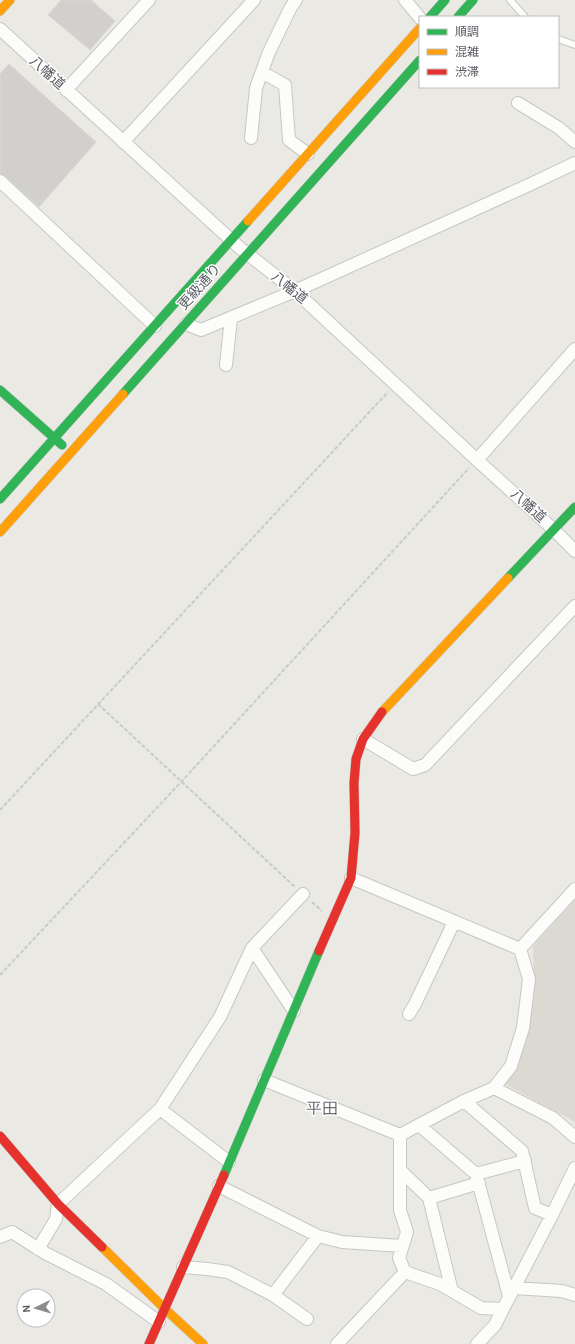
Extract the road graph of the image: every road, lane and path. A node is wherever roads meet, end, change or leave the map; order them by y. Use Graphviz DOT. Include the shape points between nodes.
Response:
graph roads {
  1 [pos="10,0"];
  2 [pos="149,0"];
  3 [pos="254,0"];
  4 [pos="296,0"];
  5 [pos="405,0"];
  6 [pos="445,0"];
  7 [pos="473,0"];
  8 [pos="510,0"];
  9 [pos="0,11"];
  10 [pos="431,16"];
  11 [pos="459,16"];
  12 [pos="524,16"];
  13 [pos="419,17"];
  14 [pos="0,29"];
  15 [pos="419,29"];
  16 [pos="559,39"];
  17 [pos="575,45"];
  18 [pos="419,61"];
  19 [pos="262,72"];
  20 [pos="66,90"];
  21 [pos="518,103"];
  22 [pos="250,138"];
  23 [pos="123,142"];
  24 [pos="575,142"];
  25 [pos="308,154"];
  26 [pos="575,163"];
  27 [pos="0,181"];
  28 [pos="231,240"];
  29 [pos="247,254"];
  30 [pos="295,291"];
  31 [pos="230,318"];
  32 [pos="186,324"];
  33 [pos="156,326"];
  34 [pos="575,349"];
  35 [pos="226,364"];
  36 [pos="395,384"];
  37 [pos="0,390"];
  38 [pos="54,438"];
  39 [pos="71,453"];
  40 [pos="477,460"];
  41 [pos="0,499"];
  42 [pos="575,507"];
  43 [pos="553,529"];
  44 [pos="0,532"];
  45 [pos="575,551"];
  46 [pos="575,606"];
  47 [pos="98,704"];
  48 [pos="363,739"];
  49 [pos="182,781"];
  50 [pos="0,810"];
  51 [pos="351,878"];
  52 [pos="575,889"];
  53 [pos="303,894"];
  54 [pos="332,920"];
  55 [pos="454,922"];
  56 [pos="252,948"];
  57 [pos="520,949"];
  58 [pos="0,975"];
  59 [pos="294,1011"];
  60 [pos="409,1014"];
  61 [pos="264,1080"];
  62 [pos="494,1088"];
  63 [pos="464,1101"];
  64 [pos="160,1109"];
  65 [pos="419,1125"];
  66 [pos="400,1135"];
  67 [pos="0,1136"];
  68 [pos="575,1137"];
  69 [pos="525,1161"];
  70 [pos="229,1162"];
  71 [pos="575,1168"];
  72 [pos="400,1170"];
  73 [pos="478,1178"];
  74 [pos="219,1186"];
  75 [pos="429,1198"];
  76 [pos="58,1204"];
  77 [pos="552,1216"];
  78 [pos="318,1236"];
  79 [pos="0,1237"];
  80 [pos="402,1246"];
  81 [pos="38,1249"];
  82 [pos="183,1267"];
  83 [pos="405,1272"];
  84 [pos="452,1291"];
  85 [pos="512,1292"];
  86 [pos="273,1295"];
  87 [pos="575,1295"];
  88 [pos="164,1309"];
  89 [pos="502,1309"];
  90 [pos="306,1319"];
  91 [pos="159,1322"];
  92 [pos="149,1344"];
  93 [pos="203,1344"];
  94 [pos="337,1344"];
  95 [pos="477,1344"];
  1 -- 9 [label="street"];
  2 -- 20 [label="street"];
  3 -- 23 [label="street"];
  4 -- 19 [label="street" via="269,52"];
  5 -- 13 [label="street"];
  6 -- 10 [label="street"];
  7 -- 11 [label="street"];
  8 -- 12 [label="lane"];
  14 -- 20 [label="street, 八幡道"];
  15 -- 25 [label="street, 更級通り"];
  16 -- 17 [label="lane"];
  18 -- 29 [label="street, 更級通り"];
  19 -- 22 [label="street" via="256,88"];
  19 -- 25 [label="street" via="285,85 289,140"];
  20 -- 23 [label="street, 八幡道"];
  21 -- 24 [label="street" via="559,128"];
  23 -- 28 [label="street, 八幡道"];
  25 -- 28 [label="street, 更級通り"];
  26 -- 30 [label="street"];
  27 -- 33 [label="street"];
  28 -- 29 [label="street, 八幡道"];
  28 -- 33 [label="street, 更級通り"];
  29 -- 30 [label="street, 八幡道"];
  29 -- 32 [label="street, 更級通り"];
  30 -- 31 [label="street"];
  30 -- 36 [label="street, 八幡道"];
  31 -- 32 [label="street" via="202,330"];
  31 -- 35 [label="street"];
  32 -- 39 [label="street, 更級通り"];
  33 -- 38 [label="street, 更級通り"];
  34 -- 40 [label="street"];
  36 -- 40 [label="street, 八幡道"];
  36 -- 47 [label="path"];
  37 -- 38 [label="street"];
  38 -- 39 [label="street"];
  38 -- 41 [label="street, 更級通り"];
  39 -- 44 [label="street, 更級通り"];
  40 -- 43 [label="street, 八幡道"];
  40 -- 49 [label="path"];
  42 -- 43 [label="street"];
  43 -- 45 [label="street, 八幡道"];
  43 -- 48 [label="street" via="378,717"];
  46 -- 48 [label="street" via="425,765 413,769"];
  47 -- 49 [label="path"];
  47 -- 50 [label="path"];
  48 -- 51 [label="street" via="356,759 355,833"];
  49 -- 53 [label="path"];
  49 -- 58 [label="path"];
  51 -- 54 [label="street"];
  51 -- 55 [label="street"];
  52 -- 57 [label="street"];
  53 -- 54 [label="path"];
  53 -- 56 [label="street"];
  54 -- 59 [label="street"];
  55 -- 57 [label="street"];
  55 -- 60 [label="street"];
  56 -- 59 [label="street"];
  56 -- 64 [label="street" via="220,1017"];
  57 -- 62 [label="street" via="529,979 523,1028 511,1066"];
  59 -- 61 [label="street"];
  61 -- 66 [label="street"];
  61 -- 70 [label="street"];
  62 -- 63 [label="street"];
  62 -- 68 [label="street" via="553,1118"];
  63 -- 65 [label="street"];
  63 -- 69 [label="street" via="522,1151"];
  64 -- 70 [label="street"];
  64 -- 76 [label="street"];
  65 -- 66 [label="street"];
  65 -- 73 [label="street"];
  66 -- 72 [label="street"];
  67 -- 76 [label="street"];
  69 -- 73 [label="street"];
  69 -- 77 [label="street" via="535,1208"];
  70 -- 74 [label="street"];
  71 -- 77 [label="street"];
  72 -- 75 [label="street"];
  72 -- 80 [label="street" via="400,1210 407,1232"];
  73 -- 75 [label="street"];
  73 -- 85 [label="street"];
  74 -- 78 [label="street"];
  74 -- 82 [label="street"];
  75 -- 84 [label="street"];
  76 -- 81 [label="street" via="56,1218"];
  76 -- 88 [label="street"];
  77 -- 85 [label="street"];
  78 -- 80 [label="street" via="342,1242"];
  78 -- 86 [label="street"];
  79 -- 81 [label="street" via="12,1232"];
  80 -- 83 [label="street" via="399,1258"];
  81 -- 91 [label="street" via="106,1284"];
  82 -- 86 [label="street" via="228,1272"];
  82 -- 88 [label="street"];
  83 -- 84 [label="street"];
  83 -- 94 [label="street"];
  84 -- 89 [label="street" via="481,1308"];
  85 -- 87 [label="street" via="562,1291"];
  85 -- 89 [label="street"];
  86 -- 90 [label="street"];
  88 -- 91 [label="street"];
  88 -- 93 [label="street"];
  89 -- 95 [label="street" via="495,1325"];
  91 -- 92 [label="street"];
}
